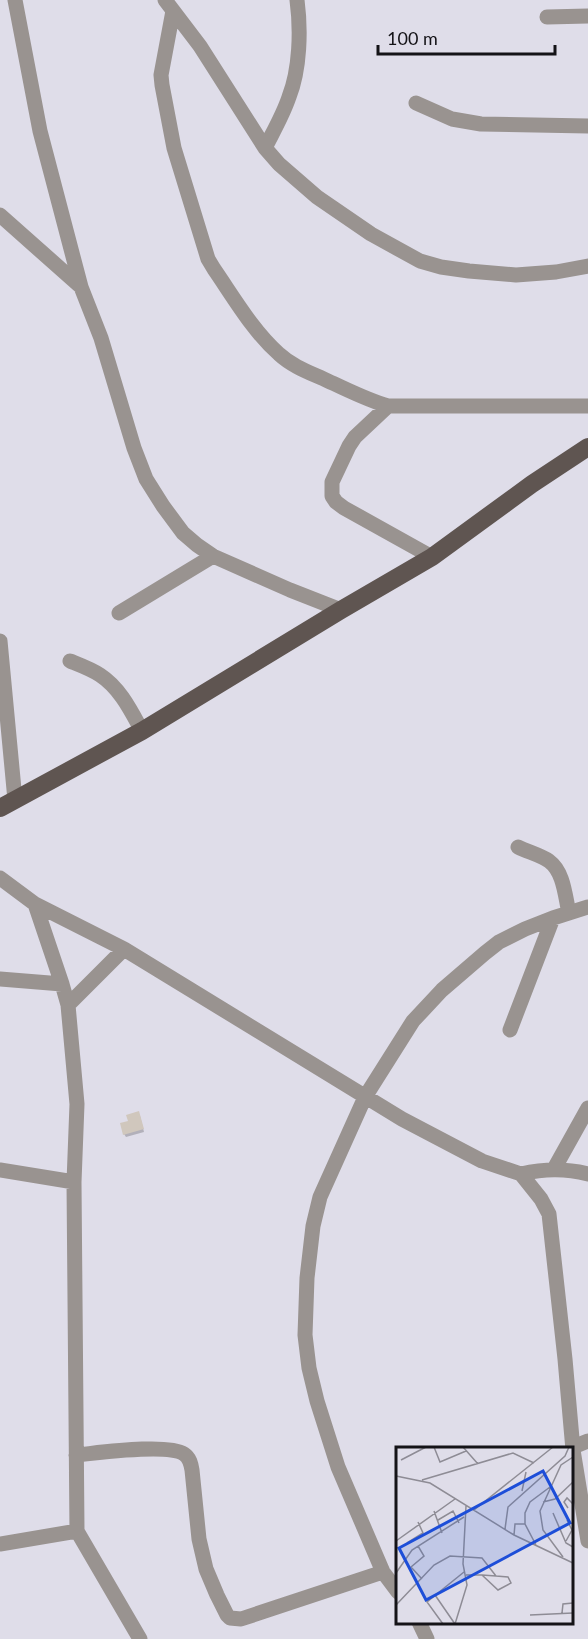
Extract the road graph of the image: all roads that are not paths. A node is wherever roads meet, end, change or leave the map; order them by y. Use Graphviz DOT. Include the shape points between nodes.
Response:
graph roads {
  1 [pos="15,0"];
  2 [pos="297,0"];
  3 [pos="169,6"];
  4 [pos="588,16"];
  5 [pos="548,17"];
  6 [pos="416,103"];
  7 [pos="588,126"];
  8 [pos="265,148"];
  9 [pos="0,215"];
  10 [pos="588,266"];
  11 [pos="81,286"];
  12 [pos="388,406"];
  13 [pos="588,406"];
  14 [pos="588,447"];
  15 [pos="213,556"];
  16 [pos="432,556"];
  17 [pos="341,610"];
  18 [pos="119,613"];
  19 [pos="0,641"];
  20 [pos="70,662"];
  21 [pos="142,732"];
  22 [pos="7,804"];
  23 [pos="518,848"];
  24 [pos="0,878"];
  25 [pos="35,904"];
  26 [pos="588,907"];
  27 [pos="569,912"];
  28 [pos="553,918"];
  29 [pos="124,949"];
  30 [pos="0,979"];
  31 [pos="62,984"];
  32 [pos="68,1005"];
  33 [pos="510,1030"];
  34 [pos="365,1097"];
  35 [pos="588,1108"];
  36 [pos="554,1168"];
  37 [pos="0,1170"];
  38 [pos="521,1174"];
  39 [pos="588,1174"];
  40 [pos="74,1182"];
  41 [pos="588,1441"];
  42 [pos="573,1447"];
  43 [pos="76,1455"];
  44 [pos="77,1531"];
  45 [pos="588,1538"];
  46 [pos="0,1544"];
  47 [pos="383,1572"];
  48 [pos="396,1589"];
  49 [pos="419,1624"];
  50 [pos="140,1639"];
  51 [pos="426,1639"];
  1 -- 11 [label="street" via="40,131"];
  2 -- 8 [label="street" via="300,26 295,76 290,96"];
  3 -- 8 [label="street" via="200,46"];
  3 -- 12 [label="street" via="162,85 174,148 211,264 256,330 280,356 298,368"];
  4 -- 5 [label="street"];
  6 -- 7 [label="street" via="440,114 481,124"];
  8 -- 10 [label="street" via="291,176 337,212 420,261 516,275"];
  9 -- 11 [label="street"];
  11 -- 15 [label="street" via="146,479 183,533"];
  12 -- 13 [label="street"];
  12 -- 16 [label="street" via="352,441 332,482 332,496 344,508"];
  14 -- 16 [label="main road"];
  15 -- 17 [label="street"];
  15 -- 18 [label="street"];
  16 -- 17 [label="main road"];
  17 -- 21 [label="main road"];
  19 -- 22 [label="street"];
  20 -- 21 [label="street" via="102,676 125,701"];
  21 -- 22 [label="main road"];
  23 -- 27 [label="street" via="548,860 556,868"];
  24 -- 25 [label="street"];
  25 -- 29 [label="street"];
  25 -- 31 [label="street"];
  26 -- 27 [label="street"];
  27 -- 28 [label="street"];
  28 -- 33 [label="street"];
  28 -- 34 [label="street" via="499,942 442,990 413,1022"];
  29 -- 32 [label="street"];
  29 -- 34 [label="street"];
  30 -- 31 [label="street"];
  31 -- 32 [label="street"];
  32 -- 40 [label="street" via="78,1104"];
  34 -- 38 [label="street" via="482,1161"];
  34 -- 47 [label="street" via="320,1197 306,1278 305,1335 317,1401 338,1467"];
  35 -- 36 [label="street"];
  36 -- 38 [label="street"];
  36 -- 39 [label="street"];
  37 -- 40 [label="street"];
  38 -- 42 [label="street" via="549,1214"];
  40 -- 43 [label="street"];
  41 -- 42 [label="street"];
  42 -- 45 [label="street"];
  43 -- 44 [label="street"];
  43 -- 47 [label="street" via="172,1449 186,1455 192,1470 206,1569 231,1618 241,1619"];
  44 -- 46 [label="street"];
  44 -- 50 [label="street"];
  47 -- 48 [label="street"];
  49 -- 51 [label="street"];
}
